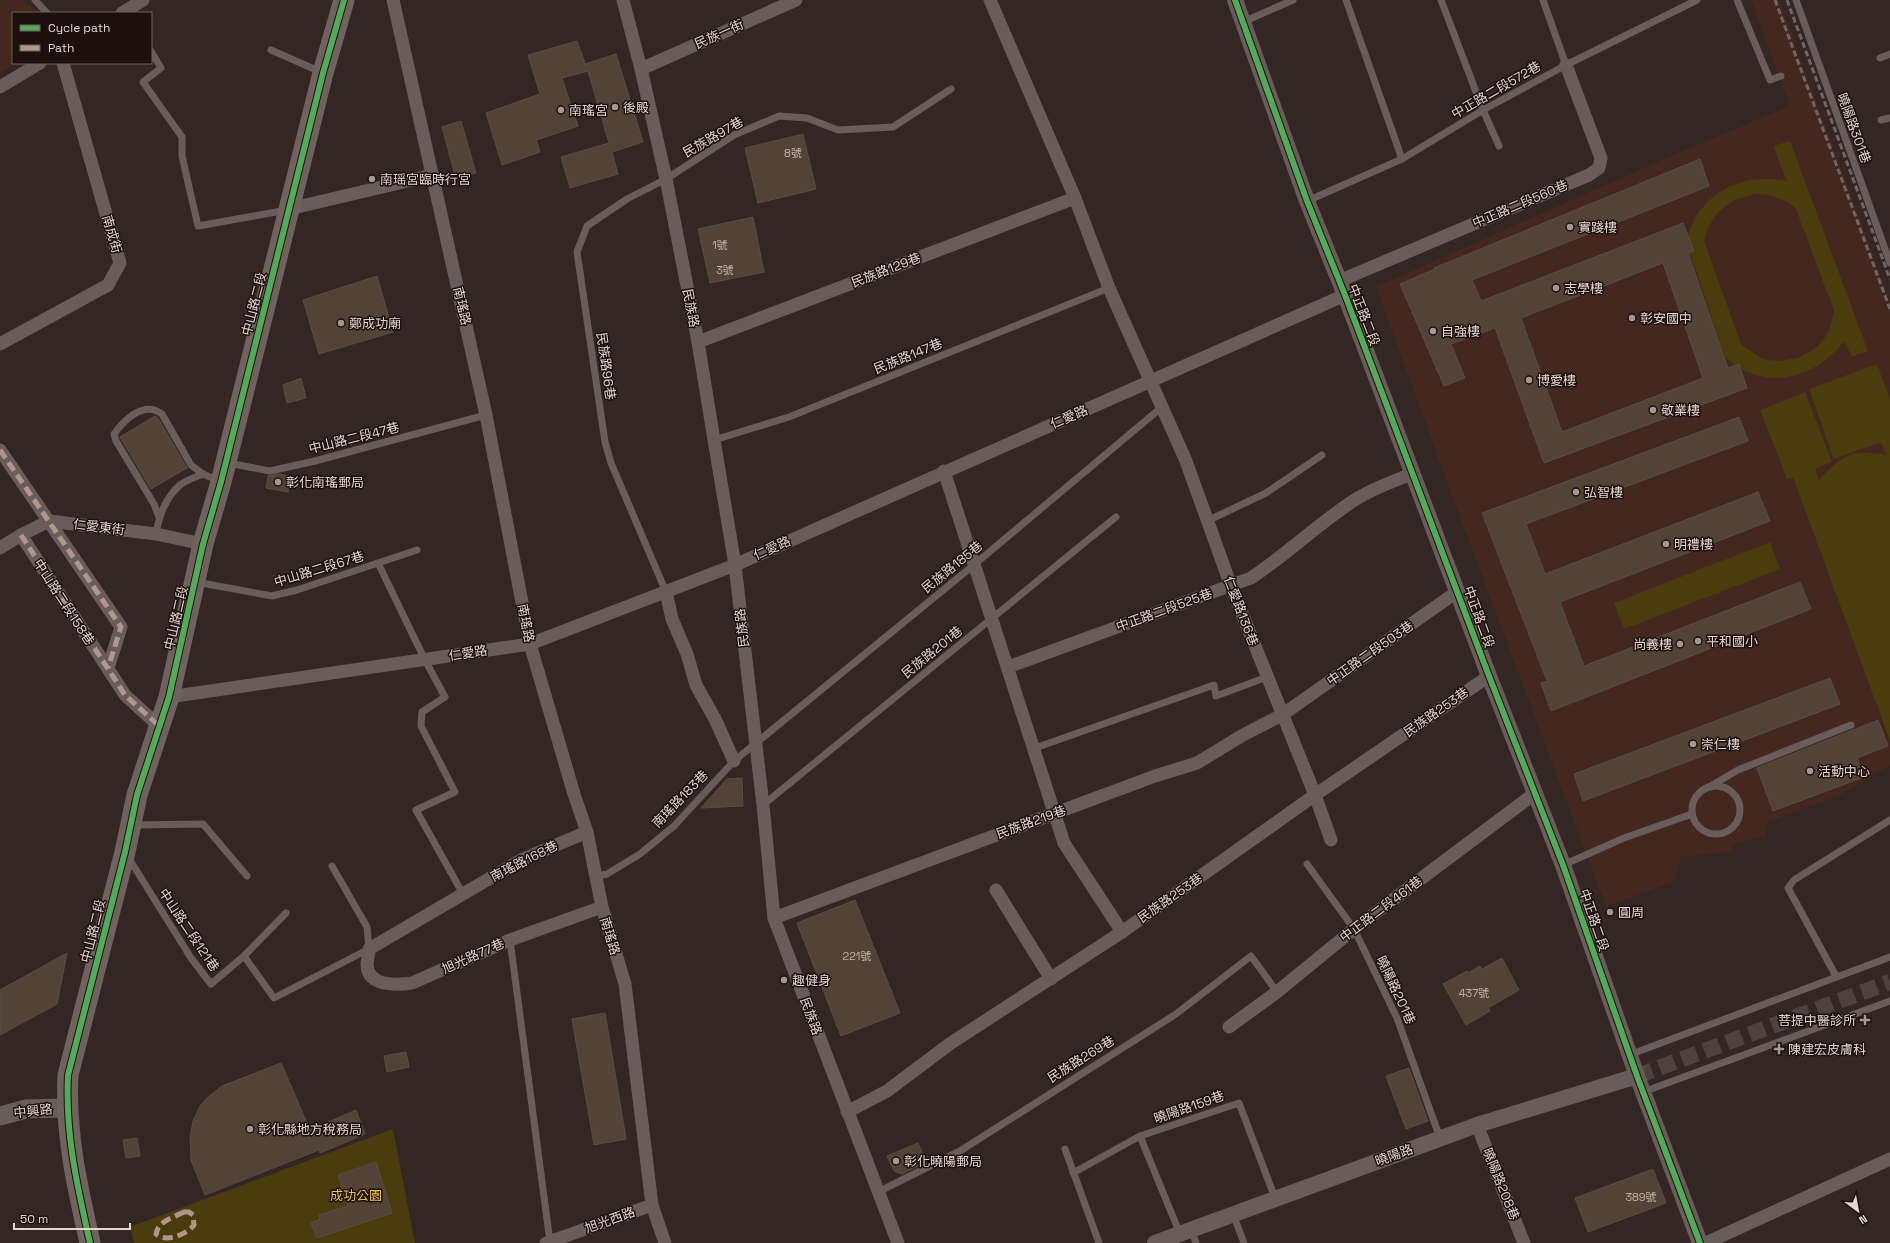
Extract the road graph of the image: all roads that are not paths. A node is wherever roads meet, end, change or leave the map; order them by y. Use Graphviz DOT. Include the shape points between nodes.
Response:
graph roads {
  1 [pos="35,0"];
  2 [pos="143,0"];
  3 [pos="344,0"];
  4 [pos="393,0"];
  5 [pos="623,0"];
  6 [pos="796,0"];
  7 [pos="990,0"];
  8 [pos="1235,0"];
  9 [pos="1293,0"];
  10 [pos="1346,0"];
  11 [pos="1441,0"];
  12 [pos="1543,0"];
  13 [pos="1697,0"];
  14 [pos="1737,0"];
  15 [pos="1796,0"];
  16 [pos="46,12"];
  17 [pos="125,12"];
  18 [pos="1243,22"];
  19 [pos="271,50"];
  20 [pos="152,53"];
  21 [pos="1890,54"];
  22 [pos="1880,58"];
  23 [pos="38,64"];
  24 [pos="63,64"];
  25 [pos="1566,65"];
  26 [pos="641,69"];
  27 [pos="323,73"];
  28 [pos="1781,76"];
  29 [pos="0,87"];
  30 [pos="952,89"];
  31 [pos="1483,110"];
  32 [pos="1890,118"];
  33 [pos="1881,120"];
  34 [pos="1499,146"];
  35 [pos="1402,159"];
  36 [pos="433,175"];
  37 [pos="666,179"];
  38 [pos="1075,198"];
  39 [pos="1307,201"];
  40 [pos="289,210"];
  41 [pos="1890,263"];
  42 [pos="1109,288"];
  43 [pos="1342,288"];
  44 [pos="698,342"];
  45 [pos="0,344"];
  46 [pos="1150,382"];
  47 [pos="1162,407"];
  48 [pos="486,415"];
  49 [pos="714,440"];
  50 [pos="0,450"];
  51 [pos="1322,455"];
  52 [pos="944,471"];
  53 [pos="217,473"];
  54 [pos="1412,474"];
  55 [pos="159,517"];
  56 [pos="1116,518"];
  57 [pos="50,521"];
  58 [pos="1207,521"];
  59 [pos="156,534"];
  60 [pos="21,535"];
  61 [pos="203,544"];
  62 [pos="0,548"];
  63 [pos="417,550"];
  64 [pos="378,563"];
  65 [pos="975,564"];
  66 [pos="735,565"];
  67 [pos="196,582"];
  68 [pos="1231,586"];
  69 [pos="1458,591"];
  70 [pos="666,592"];
  71 [pos="992,619"];
  72 [pos="530,644"];
  73 [pos="425,660"];
  74 [pos="1008,667"];
  75 [pos="108,668"];
  76 [pos="1489,676"];
  77 [pos="1267,677"];
  78 [pos="169,697"];
  79 [pos="1282,715"];
  80 [pos="1851,725"];
  81 [pos="159,726"];
  82 [pos="756,743"];
  83 [pos="1035,748"];
  84 [pos="734,761"];
  85 [pos="1707,788"];
  86 [pos="1534,794"];
  87 [pos="1315,796"];
  88 [pos="763,805"];
  89 [pos="1056,813"];
  90 [pos="1692,814"];
  91 [pos="1890,820"];
  92 [pos="130,825"];
  93 [pos="587,832"];
  94 [pos="1331,840"];
  95 [pos="125,852"];
  96 [pos="1307,864"];
  97 [pos="1563,865"];
  98 [pos="332,866"];
  99 [pos="247,876"];
  100 [pos="596,876"];
  101 [pos="996,890"];
  102 [pos="463,894"];
  103 [pos="602,907"];
  104 [pos="286,913"];
  105 [pos="774,918"];
  106 [pos="1354,929"];
  107 [pos="1122,932"];
  108 [pos="510,940"];
  109 [pos="369,949"];
  110 [pos="244,956"];
  111 [pos="1890,957"];
  112 [pos="1836,976"];
  113 [pos="1051,979"];
  114 [pos="1277,992"];
  115 [pos="1890,1001"];
  116 [pos="1229,1027"];
  117 [pos="1629,1054"];
  118 [pos="1637,1076"];
  119 [pos="1643,1092"];
  120 [pos="66,1108"];
  121 [pos="846,1112"];
  122 [pos="0,1116"];
  123 [pos="1478,1125"];
  124 [pos="1140,1136"];
  125 [pos="1440,1138"];
  126 [pos="1065,1149"];
  127 [pos="1890,1159"];
  128 [pos="1073,1173"];
  129 [pos="878,1192"];
  130 [pos="1275,1198"];
  131 [pos="652,1205"];
  132 [pos="1233,1214"];
  133 [pos="1188,1237"];
  134 [pos="548,1242"];
  135 [pos="90,1243"];
  136 [pos="664,1243"];
  137 [pos="898,1243"];
  138 [pos="1099,1243"];
  139 [pos="1155,1243"];
  140 [pos="1244,1243"];
  141 [pos="1524,1243"];
  142 [pos="1700,1243"];
  143 [pos="1706,1243"];
  1 -- 16 [label="lane"];
  2 -- 17 [label="street"];
  3 -- 27 [label="main road, 中山路二段"];
  4 -- 36 [label="street, 南瑤路"];
  5 -- 26 [label="street, 民族路"];
  6 -- 26 [label="street, 民族一街"];
  7 -- 38 [label="street, 仁愛路136巷"];
  8 -- 18 [label="street, 中正路二段"];
  9 -- 18 [label="lane"];
  10 -- 35 [label="lane"];
  11 -- 31 [label="lane"];
  12 -- 25 [label="lane"];
  13 -- 25 [label="lane, 中正路二段572巷"];
  14 -- 28 [label="lane" via="1770,80"];
  15 -- 41 [label="lane, 曉陽路301巷"];
  18 -- 39 [label="street, 中正路二段"];
  19 -- 27 [label="lane"];
  20 -- 40 [label="lane" via="161,68 143,82 182,137 182,156 198,226"];
  21 -- 22 [label="lane"];
  23 -- 29 [label="street"];
  24 -- 45 [label="street, 南成街" via="120,262 108,285"];
  25 -- 31 [label="lane, 中正路二段572巷"];
  25 -- 43 [label="street, 中正路二段560巷" via="1601,158 1600,168"];
  26 -- 37 [label="street, 民族路"];
  27 -- 40 [label="main road, 中山路二段"];
  30 -- 37 [label="lane, 民族路97巷" via="893,126 838,130 807,118 779,116 734,135"];
  31 -- 34 [label="lane"];
  31 -- 35 [label="lane, 中正路二段572巷"];
  32 -- 33 [label="lane"];
  35 -- 39 [label="lane, 中正路二段572巷"];
  36 -- 40 [label="street"];
  36 -- 48 [label="street, 南瑤路"];
  37 -- 44 [label="street, 民族路"];
  37 -- 70 [label="lane, 民族路96巷" via="627,199 587,226 577,252 605,442"];
  38 -- 42 [label="street, 仁愛路136巷"];
  38 -- 44 [label="street, 民族路129巷"];
  39 -- 43 [label="street, 中正路二段"];
  40 -- 53 [label="main road, 中山路二段"];
  42 -- 46 [label="street, 仁愛路136巷"];
  42 -- 49 [label="lane, 民族路147巷" via="789,418"];
  43 -- 46 [label="street, 仁愛路"];
  43 -- 54 [label="street, 中正路二段"];
  44 -- 49 [label="street, 民族路"];
  46 -- 47 [label="street, 仁愛路136巷"];
  46 -- 52 [label="street, 仁愛路"];
  47 -- 58 [label="street, 仁愛路136巷" via="1186,461"];
  47 -- 65 [label="lane, 民族路185巷"];
  48 -- 53 [label="lane, 中山路二段47巷" via="270,471"];
  48 -- 72 [label="street, 南瑤路"];
  49 -- 66 [label="street, 民族路"];
  50 -- 57 [label="street"];
  51 -- 58 [label="lane" via="1266,493"];
  52 -- 65 [label="street"];
  52 -- 66 [label="street, 仁愛路"];
  53 -- 55 [label="lane" via="181,484"];
  53 -- 55 [label="lane" via="191,465 162,414 157,410 141,410 123,421 114,434 116,441 154,504"];
  53 -- 61 [label="main road, 中山路二段"];
  54 -- 68 [label="street, 中正路二段525巷" via="1357,499 1276,561 1251,578"];
  54 -- 69 [label="street, 中正路二段"];
  55 -- 59 [label="lane"];
  56 -- 71 [label="lane, 民族路201巷"];
  57 -- 59 [label="street, 仁愛東街"];
  57 -- 60 [label="street"];
  57 -- 75 [label="street, 中山路二段158巷" via="121,627"];
  58 -- 68 [label="street, 仁愛路136巷"];
  59 -- 61 [label="street, 仁愛東街"];
  60 -- 62 [label="street"];
  60 -- 75 [label="street, 中山路二段158巷"];
  61 -- 67 [label="main road, 中山路二段"];
  63 -- 64 [label="lane, 中山路二段67巷"];
  64 -- 67 [label="lane, 中山路二段67巷" via="272,596"];
  64 -- 73 [label="lane, 中山路二段67巷"];
  65 -- 71 [label="street"];
  65 -- 82 [label="lane, 民族路185巷"];
  66 -- 70 [label="street, 仁愛路"];
  66 -- 82 [label="street, 民族路"];
  67 -- 78 [label="main road, 中山路二段"];
  68 -- 74 [label="street, 中正路二段525巷"];
  68 -- 77 [label="street, 仁愛路136巷"];
  69 -- 76 [label="street, 中正路二段"];
  69 -- 79 [label="street, 中正路二段503巷"];
  70 -- 72 [label="street, 仁愛路"];
  70 -- 84 [label="street" via="672,619 687,654 696,685"];
  71 -- 74 [label="street"];
  71 -- 88 [label="lane, 民族路201巷"];
  72 -- 73 [label="street, 仁愛路"];
  72 -- 93 [label="street, 南瑤路"];
  73 -- 78 [label="street, 仁愛路"];
  73 -- 102 [label="lane, 中山路二段67巷" via="446,696 422,712 421,726 455,792 416,810"];
  74 -- 83 [label="street"];
  75 -- 81 [label="street, 中山路二段158巷" via="125,695"];
  76 -- 86 [label="street, 中正路二段"];
  76 -- 87 [label="street, 民族路253巷"];
  77 -- 79 [label="street, 仁愛路136巷"];
  77 -- 83 [label="lane" via="1216,696 1214,685"];
  78 -- 81 [label="main road, 中山路二段"];
  79 -- 87 [label="street, 仁愛路136巷"];
  79 -- 89 [label="street, 民族路219巷" via="1243,735 1197,764 1155,776"];
  80 -- 85 [label="lane" via="1738,770"];
  81 -- 92 [label="main road, 中山路二段" via="147,754"];
  82 -- 84 [label="lane, 南瑤路183巷"];
  82 -- 88 [label="street, 民族路"];
  83 -- 89 [label="street"];
  84 -- 100 [label="lane, 南瑤路183巷" via="674,826 640,854 607,874"];
  85 -- 90 [label="lane" via="1697,795"];
  85 -- 90 [label="lane" via="1722,786 1734,794 1739,807 1736,821 1726,831 1712,833 1699,826"];
  86 -- 97 [label="street, 中正路二段"];
  86 -- 106 [label="street, 中正路二段461巷"];
  87 -- 94 [label="street, 仁愛路136巷"];
  87 -- 107 [label="street, 民族路253巷"];
  88 -- 105 [label="street, 民族路"];
  89 -- 105 [label="street, 民族路219巷"];
  89 -- 107 [label="street" via="1064,843"];
  90 -- 97 [label="lane" via="1624,838"];
  91 -- 112 [label="lane" via="1794,880 1788,888"];
  92 -- 95 [label="main road, 中山路二段"];
  92 -- 99 [label="lane" via="203,824"];
  93 -- 100 [label="street, 南瑤路"];
  93 -- 102 [label="street, 南瑤路168巷" via="521,860"];
  95 -- 110 [label="lane, 中山路二段121巷" via="191,958 211,984"];
  95 -- 120 [label="main road, 中山路二段" via="68,1075"];
  96 -- 106 [label="lane, 曉陽路201巷"];
  97 -- 117 [label="street, 中正路二段"];
  98 -- 109 [label="lane" via="367,927"];
  100 -- 103 [label="street, 南瑤路"];
  101 -- 113 [label="street"];
  102 -- 109 [label="street, 南瑤路168巷"];
  103 -- 108 [label="street, 旭光路77巷"];
  103 -- 131 [label="street, 南瑤路" via="625,984"];
  104 -- 110 [label="lane"];
  105 -- 121 [label="street, 民族路"];
  106 -- 114 [label="street, 中正路二段461巷"];
  106 -- 125 [label="lane, 曉陽路201巷" via="1397,1018"];
  107 -- 113 [label="street, 民族路253巷"];
  108 -- 109 [label="street, 旭光路77巷" via="412,983 398,985 382,983 371,975 367,966"];
  108 -- 134 [label="lane"];
  109 -- 110 [label="lane" via="274,998"];
  111 -- 112 [label="lane"];
  112 -- 117 [label="lane"];
  113 -- 121 [label="street, 民族路253巷" via="951,1043 887,1091"];
  114 -- 116 [label="street, 中正路二段461巷"];
  114 -- 129 [label="lane, 民族路269巷" via="1251,956 1176,1014 960,1151"];
  115 -- 119 [label="lane"];
  117 -- 118 [label="street, 中正路二段"];
  118 -- 119 [label="street, 中正路二段"];
  118 -- 123 [label="street, 曉陽路"];
  119 -- 142 [label="street, 中正路二段"];
  120 -- 122 [label="main road, 中興路" via="26,1109"];
  120 -- 135 [label="main road, 中山路二段" via="74,1172"];
  121 -- 129 [label="street, 民族路"];
  123 -- 125 [label="street, 曉陽路"];
  123 -- 141 [label="street, 曉陽路208巷"];
  124 -- 128 [label="lane, 曉陽路159巷"];
  124 -- 130 [label="lane, 曉陽路159巷" via="1239,1103"];
  124 -- 133 [label="lane, 曉陽路159巷"];
  125 -- 130 [label="street, 曉陽路"];
  126 -- 128 [label="lane"];
  127 -- 143 [label="street"];
  128 -- 138 [label="lane"];
  129 -- 137 [label="street, 民族路"];
  130 -- 132 [label="street, 曉陽路"];
  131 -- 134 [label="street, 旭光西路"];
  131 -- 136 [label="street, 南瑤路"];
  132 -- 133 [label="street, 曉陽路"];
  132 -- 140 [label="lane"];
  133 -- 139 [label="street, 曉陽路"];
}
